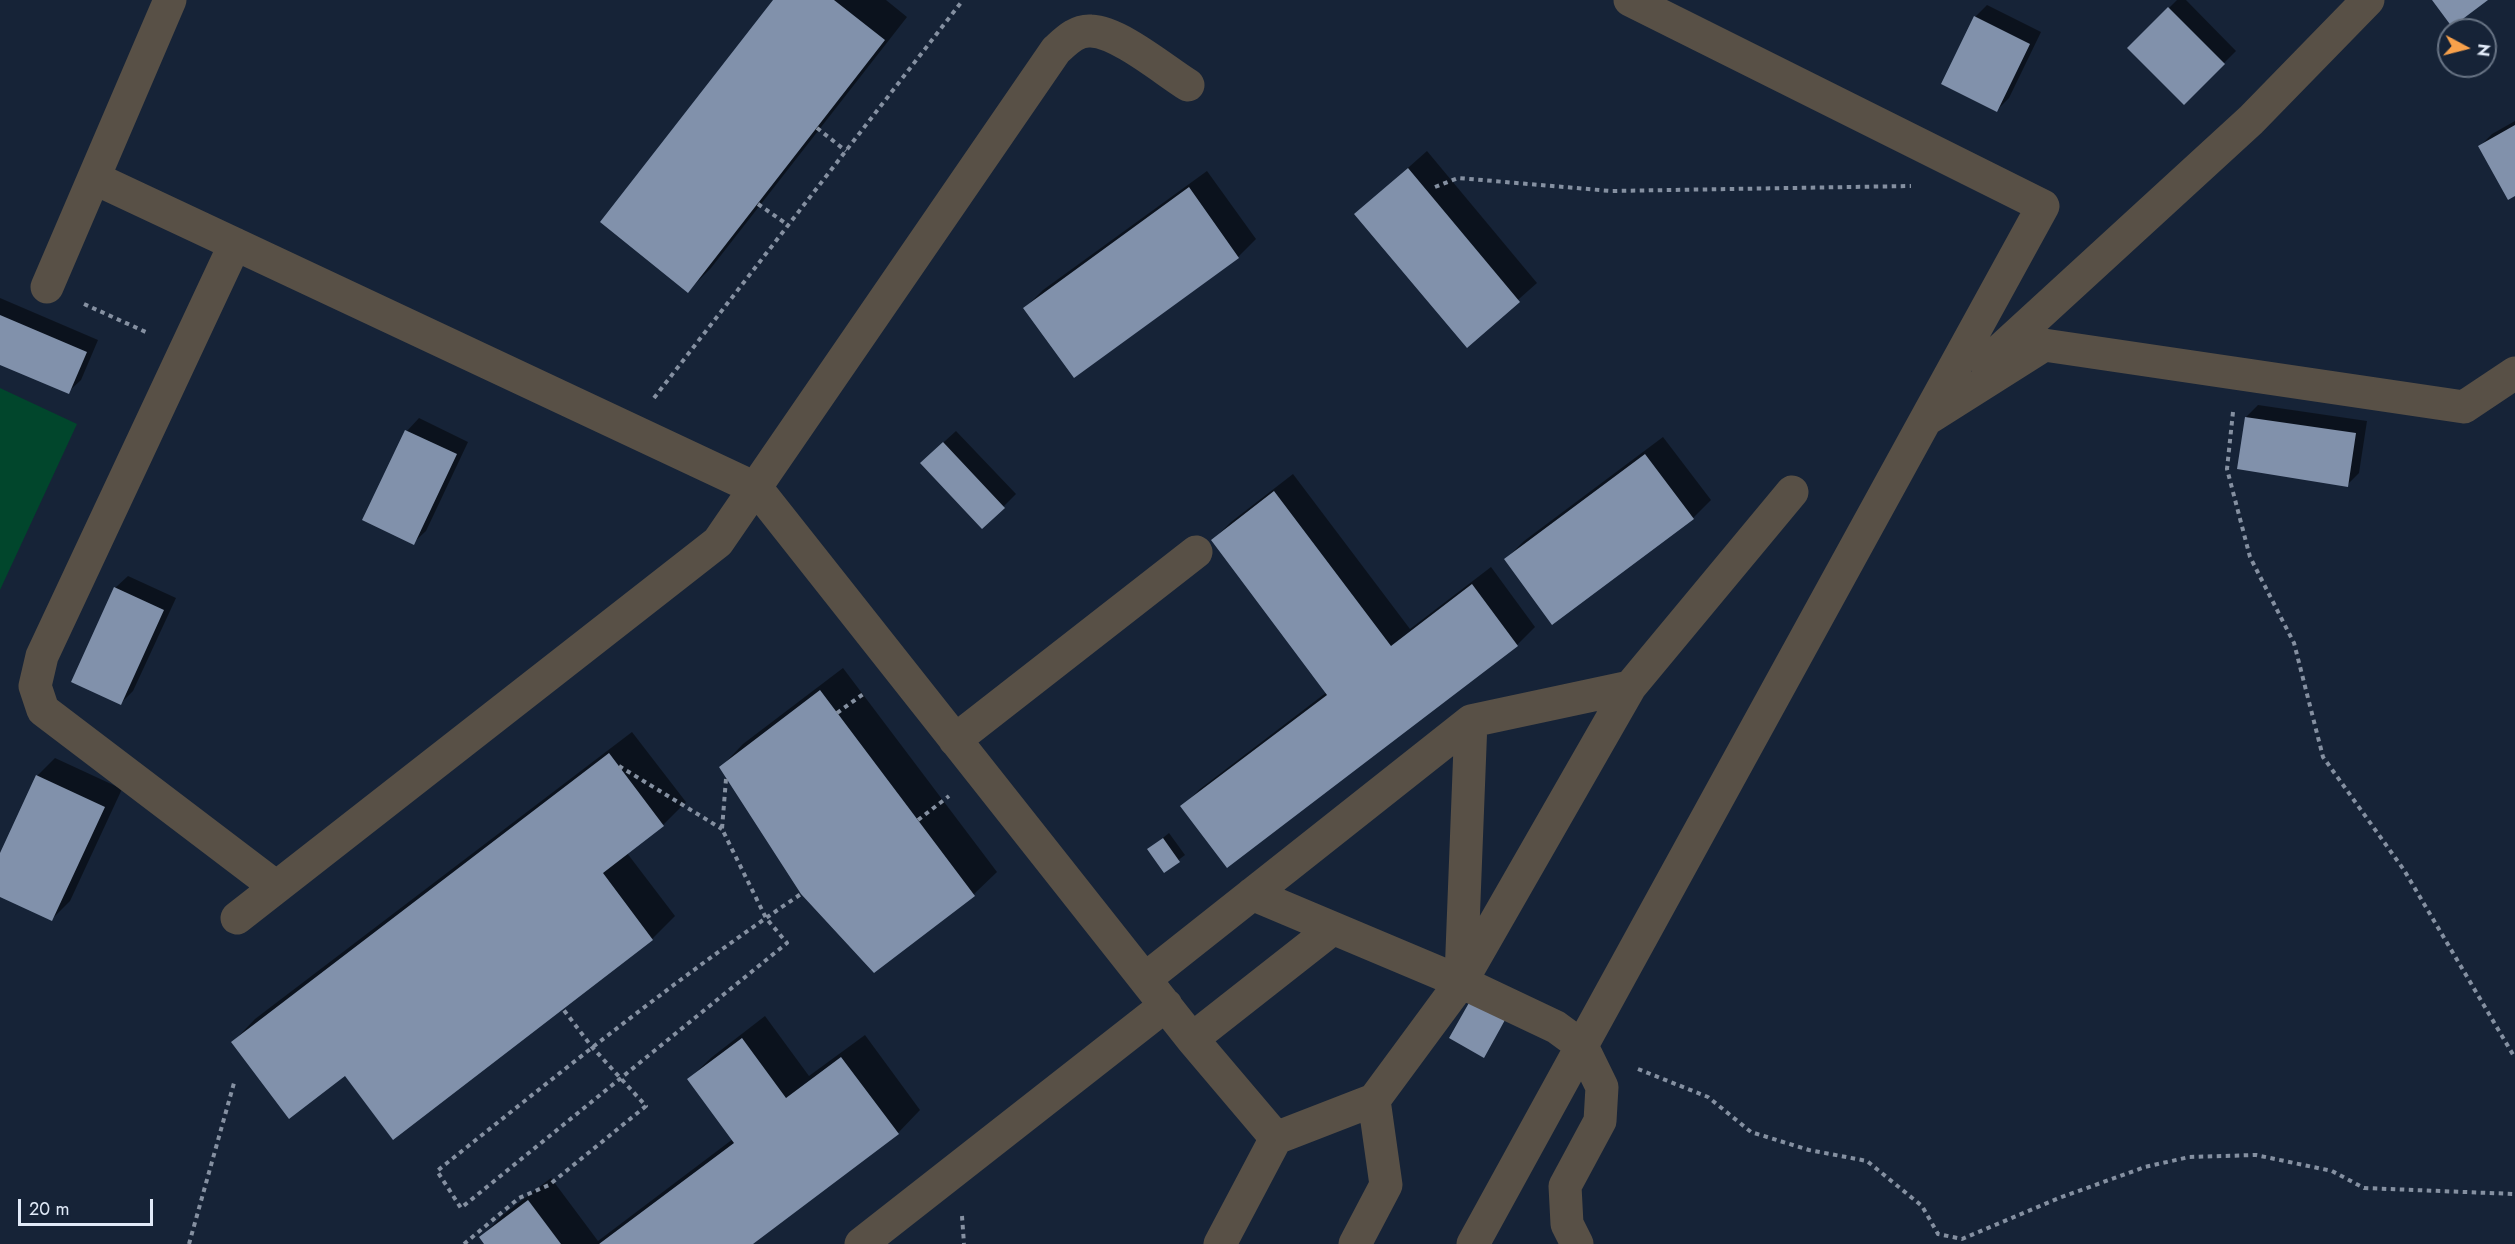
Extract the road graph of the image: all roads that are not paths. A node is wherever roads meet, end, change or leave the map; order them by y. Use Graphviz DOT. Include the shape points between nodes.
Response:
graph roads {
  1 [pos="170,0"];
  2 [pos="1630,0"];
  3 [pos="2368,0"];
  4 [pos="1188,85"];
  5 [pos="94,178"];
  6 [pos="235,244"];
  7 [pos="47,287"];
  8 [pos="2515,373"];
  9 [pos="1926,419"];
  10 [pos="757,489"];
  11 [pos="1792,492"];
  12 [pos="1196,552"];
  13 [pos="1630,687"];
  14 [pos="1471,721"];
  15 [pos="955,740"];
  16 [pos="276,887"];
  17 [pos="1252,894"];
  18 [pos="237,918"];
  19 [pos="1332,929"];
  20 [pos="1145,979"];
  21 [pos="1461,982"];
  22 [pos="1166,1005"];
  23 [pos="1192,1039"];
  24 [pos="1582,1046"];
  25 [pos="1374,1100"];
  26 [pos="1276,1138"];
  27 [pos="861,1244"];
  28 [pos="1220,1244"];
  29 [pos="1355,1244"];
  30 [pos="1473,1244"];
  31 [pos="1577,1244"];
  1 -- 5 [label="street"];
  2 -- 9 [label="street" via="2043,206"];
  3 -- 9 [label="street" via="2251,120"];
  4 -- 10 [label="street" via="1113,37 1091,31 1072,35 1056,50"];
  5 -- 6 [label="street"];
  5 -- 7 [label="street"];
  6 -- 10 [label="street"];
  6 -- 16 [label="street" via="42,656 35,686 43,710"];
  8 -- 9 [label="street" via="2464,407 2044,345"];
  9 -- 24 [label="street"];
  10 -- 15 [label="street"];
  10 -- 16 [label="street" via="718,542"];
  11 -- 13 [label="street"];
  12 -- 15 [label="street"];
  13 -- 14 [label="street"];
  13 -- 21 [label="street"];
  14 -- 17 [label="street"];
  14 -- 21 [label="street"];
  15 -- 20 [label="street"];
  16 -- 18 [label="street"];
  17 -- 19 [label="street"];
  17 -- 20 [label="street"];
  19 -- 21 [label="street"];
  19 -- 23 [label="street"];
  20 -- 22 [label="street"];
  21 -- 24 [label="street" via="1556,1027"];
  21 -- 25 [label="street"];
  22 -- 23 [label="street"];
  22 -- 27 [label="street"];
  23 -- 26 [label="street"];
  24 -- 30 [label="street"];
  24 -- 31 [label="street" via="1602,1087 1600,1121 1565,1185 1567,1224"];
  25 -- 26 [label="street"];
  25 -- 29 [label="street" via="1386,1185"];
  26 -- 28 [label="street"];
}
